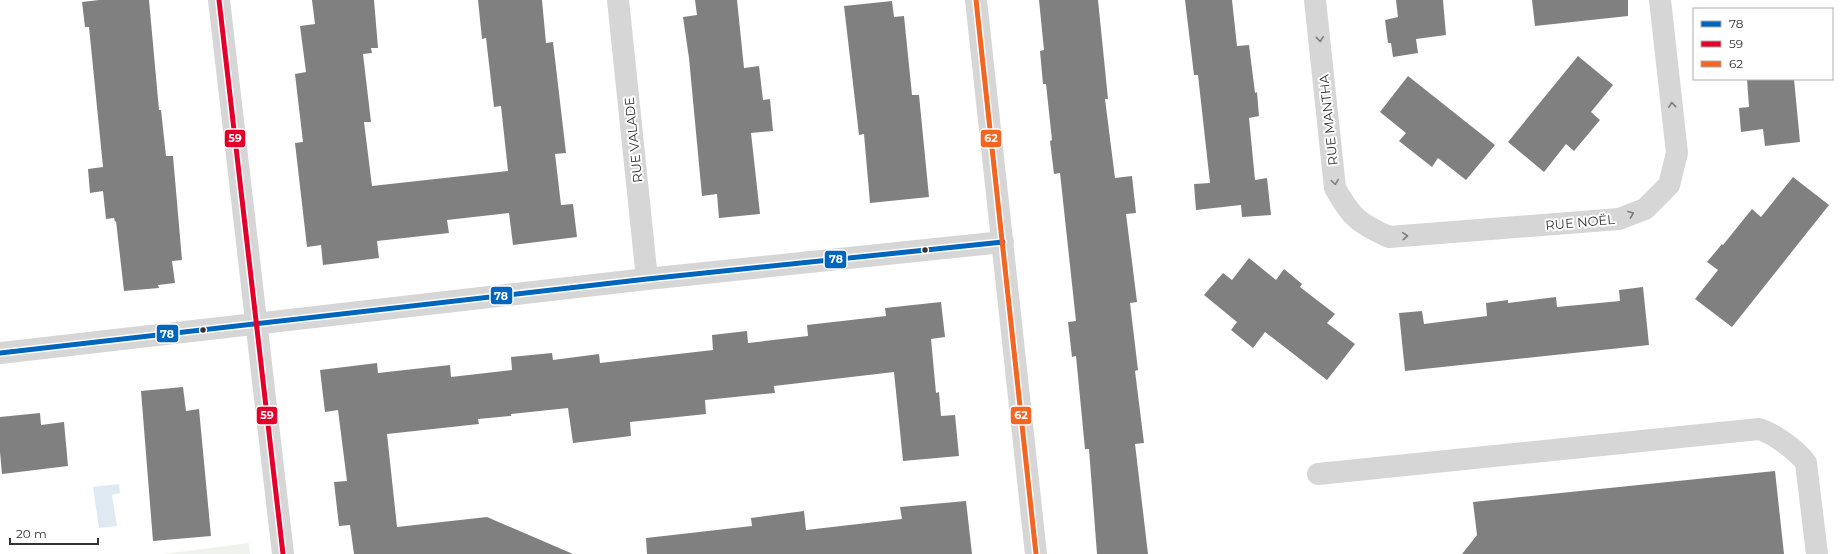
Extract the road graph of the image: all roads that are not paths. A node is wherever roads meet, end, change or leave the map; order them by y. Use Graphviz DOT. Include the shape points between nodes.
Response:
graph roads {
  1 [pos="219,0"];
  2 [pos="618,0"];
  3 [pos="976,0"];
  4 [pos="1315,0"];
  5 [pos="1660,0"];
  6 [pos="1368,228"];
  7 [pos="1004,242"];
  8 [pos="647,279"];
  9 [pos="258,325"];
  10 [pos="0,354"];
  11 [pos="1318,474"];
  12 [pos="284,554"];
  13 [pos="1036,554"];
  14 [pos="1817,554"];
  1 -- 9 [label="street"];
  2 -- 8 [label="street, RUE VALADE"];
  3 -- 7 [label="street"];
  4 -- 6 [label="street, RUE MANTHA, one-way" via="1336,188 1348,211"];
  6 -- 5 [label="street, RUE NOËL, one-way" via="1389,237 1619,219 1645,209 1669,186 1677,153"];
  7 -- 8 [label="street"];
  7 -- 13 [label="street"];
  8 -- 9 [label="street"];
  9 -- 10 [label="street"];
  9 -- 12 [label="street"];
  11 -- 14 [label="street" via="1758,430 1770,434 1806,463"];
}
